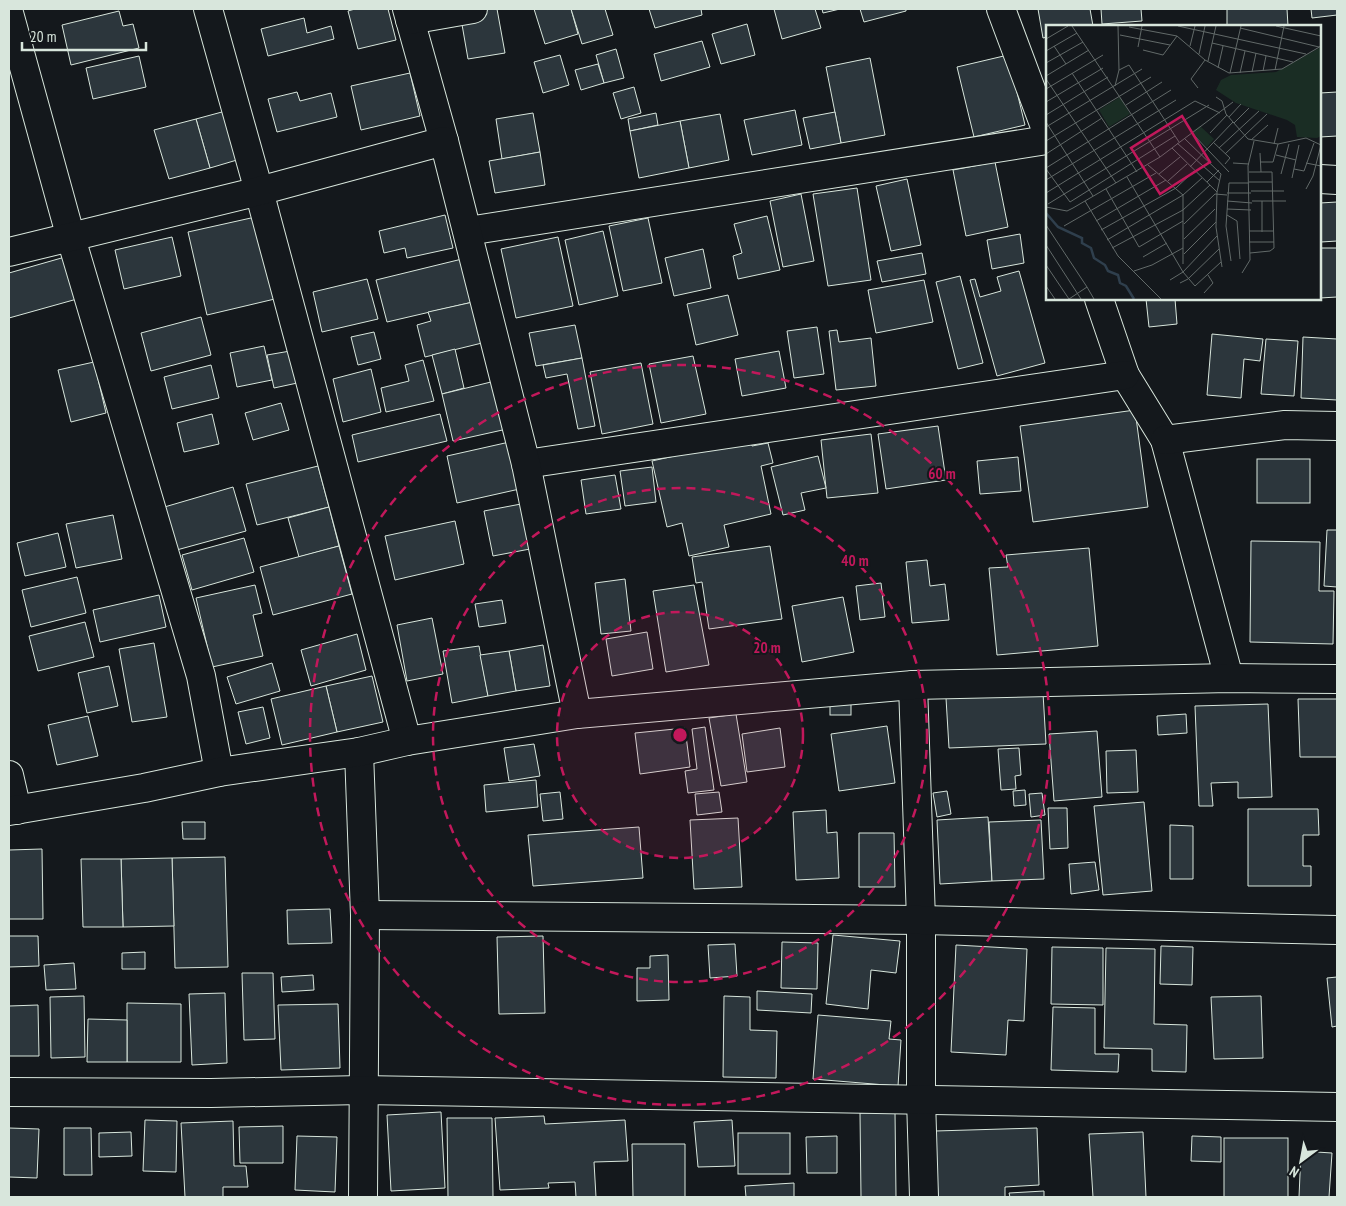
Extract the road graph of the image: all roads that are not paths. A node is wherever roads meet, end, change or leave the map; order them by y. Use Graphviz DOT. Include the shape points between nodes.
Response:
graph roads {
  1 [pos="208,9"];
  2 [pos="473,9"];
  3 [pos="1001,9"];
  4 [pos="9,13"];
  5 [pos="408,14"];
  6 [pos="1046,129"];
  7 [pos="1046,140"];
  8 [pos="444,141"];
  9 [pos="1321,179"];
  10 [pos="1337,180"];
  11 [pos="260,191"];
  12 [pos="468,231"];
  13 [pos="71,238"];
  14 [pos="9,252"];
  15 [pos="1099,300"];
  16 [pos="1125,375"];
  17 [pos="1337,426"];
  18 [pos="1165,440"];
  19 [pos="526,464"];
  20 [pos="1229,678"];
  21 [pos="1337,678"];
  22 [pos="913,685"];
  23 [pos="577,714"];
  24 [pos="407,741"];
  25 [pos="359,752"];
  26 [pos="219,772"];
  27 [pos="9,775"];
  28 [pos="13,810"];
  29 [pos="365,915"];
  30 [pos="921,920"];
  31 [pos="1337,930"];
  32 [pos="362,1090"];
  33 [pos="9,1092"];
  34 [pos="921,1099"];
  35 [pos="1337,1107"];
  36 [pos="363,1197"];
  37 [pos="924,1197"];
  1 -- 11 [label="street"];
  2 -- 5 [label="street"];
  3 -- 6 [label="street"];
  4 -- 13 [label="street"];
  5 -- 8 [label="street"];
  7 -- 12 [label="street"];
  8 -- 11 [label="street"];
  8 -- 12 [label="street"];
  9 -- 10 [label="street"];
  11 -- 13 [label="street"];
  11 -- 24 [label="street"];
  12 -- 19 [label="street"];
  13 -- 14 [label="street"];
  13 -- 26 [label="street" via="201,676"];
  15 -- 16 [label="street"];
  16 -- 18 [label="street"];
  16 -- 19 [label="street"];
  17 -- 18 [label="street" via="1285,426"];
  18 -- 20 [label="street"];
  19 -- 23 [label="street"];
  20 -- 21 [label="street"];
  20 -- 22 [label="street"];
  22 -- 23 [label="street"];
  22 -- 30 [label="street"];
  23 -- 24 [label="street"];
  24 -- 25 [label="street"];
  25 -- 26 [label="street"];
  25 -- 29 [label="street"];
  26 -- 28 [label="street"];
  27 -- 28 [label="street"];
  29 -- 30 [label="street"];
  29 -- 32 [label="street"];
  30 -- 31 [label="street"];
  30 -- 34 [label="street"];
  32 -- 33 [label="street"];
  32 -- 34 [label="street"];
  32 -- 36 [label="street"];
  34 -- 35 [label="street"];
  34 -- 37 [label="street"];
}
